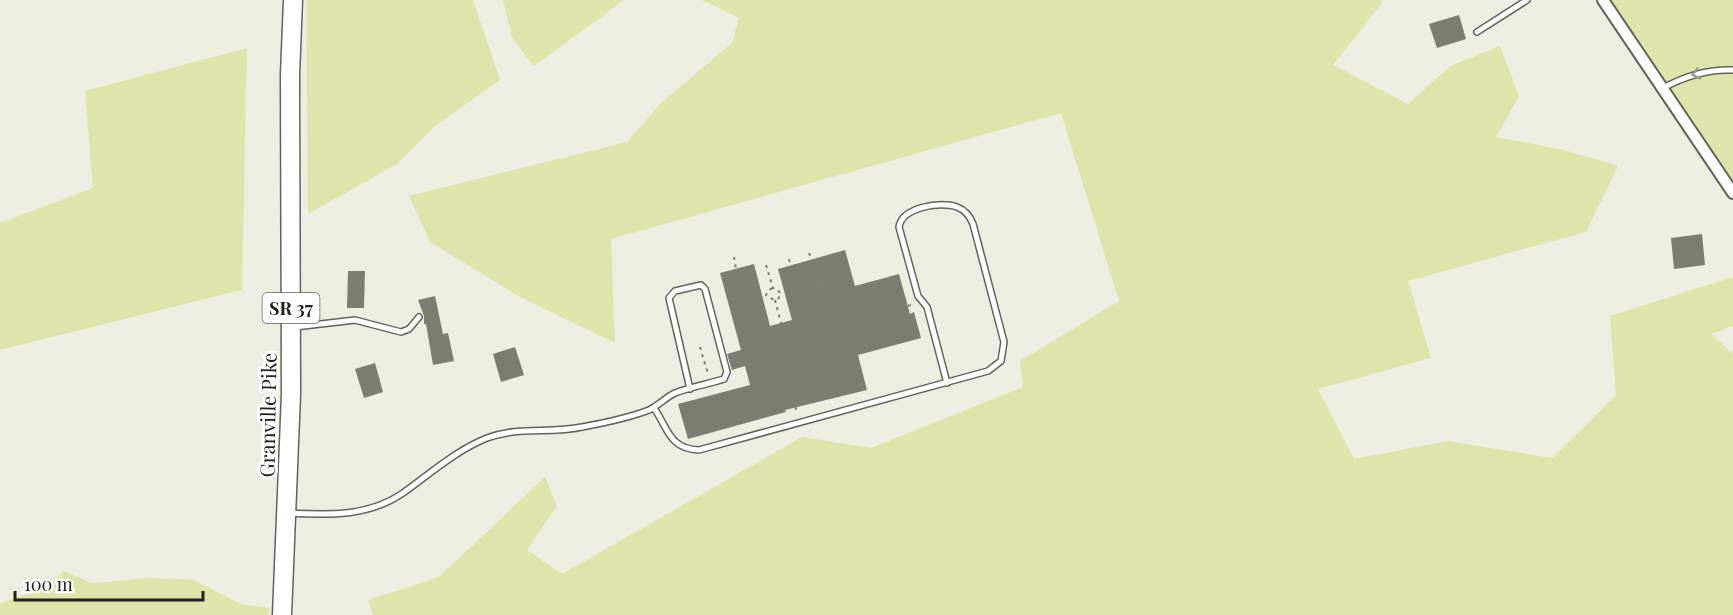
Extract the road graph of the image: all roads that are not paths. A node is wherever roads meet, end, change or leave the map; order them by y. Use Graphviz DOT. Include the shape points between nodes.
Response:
graph roads {
  1 [pos="293,0"];
  2 [pos="1527,0"];
  3 [pos="1603,0"];
  4 [pos="1477,32"];
  5 [pos="1733,70"];
  6 [pos="1661,89"];
  7 [pos="1733,193"];
  8 [pos="419,317"];
  9 [pos="291,328"];
  10 [pos="947,383"];
  11 [pos="690,389"];
  12 [pos="654,408"];
  13 [pos="287,513"];
  14 [pos="282,615"];
  1 -- 9 [label="highway, Granville Pike / SR 37"];
  2 -- 4 [label="lane"];
  3 -- 6 [label="street"];
  5 -- 6 [label="lane, one-way" via="1700,73"];
  6 -- 7 [label="street"];
  8 -- 9 [label="lane" via="409,329 400,332 355,320"];
  9 -- 13 [label="highway, Granville Pike / SR 37"];
  10 -- 10 [label="lane" via="993,369 1001,361 1004,347 972,220 958,207 942,205 910,212 899,227 918,296 927,307"];
  10 -- 12 [label="lane" via="699,450 675,443"];
  11 -- 11 [label="lane" via="724,379 727,374 705,289 700,285 675,291 669,298"];
  11 -- 12 [label="lane" via="669,396"];
  12 -- 13 [label="lane" via="583,427 518,430 486,439 453,455 401,494 364,510 334,515"];
  13 -- 14 [label="highway, Granville Pike / SR 37"];
}
